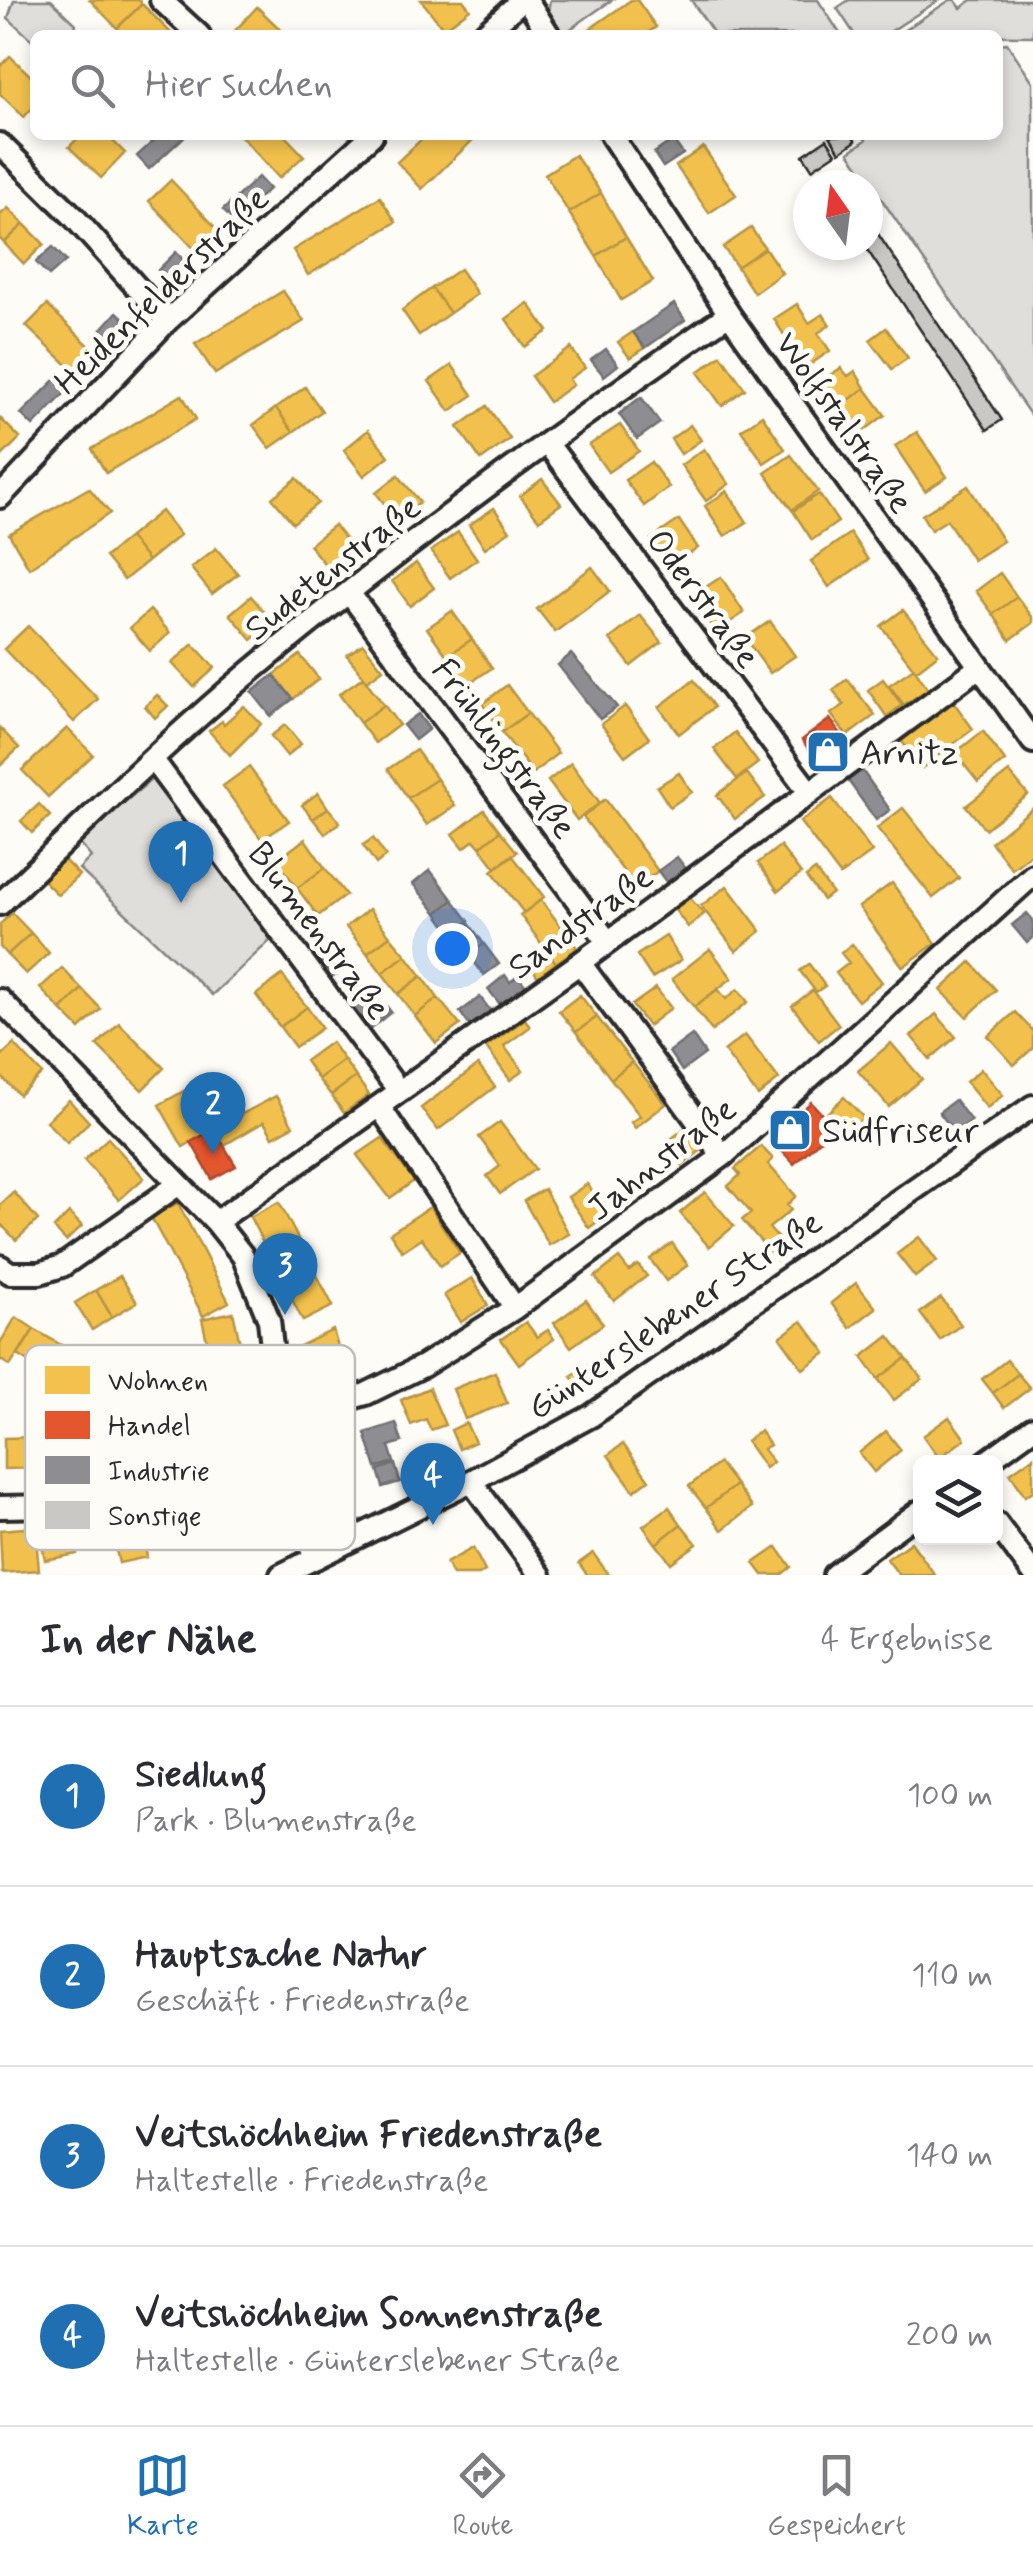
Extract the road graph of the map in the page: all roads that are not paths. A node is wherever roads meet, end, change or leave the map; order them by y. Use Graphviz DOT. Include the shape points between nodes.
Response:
graph roads {
  1 [pos="161,0"];
  2 [pos="524,0"];
  3 [pos="194,30"];
  4 [pos="489,30"];
  5 [pos="545,30"];
  6 [pos="367,140"];
  7 [pos="615,140"];
  8 [pos="0,144"];
  9 [pos="730,314"];
  10 [pos="167,322"];
  11 [pos="548,442"];
  12 [pos="0,497"];
  13 [pos="350,594"];
  14 [pos="978,668"];
  15 [pos="1033,742"];
  16 [pos="153,760"];
  17 [pos="810,793"];
  18 [pos="1033,875"];
  19 [pos="0,904"];
  20 [pos="608,942"];
  21 [pos="580,963"];
  22 [pos="0,1000"];
  23 [pos="399,1091"];
  24 [pos="379,1106"];
  25 [pos="1033,1106"];
  26 [pos="724,1156"];
  27 [pos="178,1184"];
  28 [pos="216,1222"];
  29 [pos="0,1266"];
  30 [pos="516,1308"];
  31 [pos="272,1345"];
  32 [pos="355,1397"];
  33 [pos="1033,1428"];
  34 [pos="996,1455"];
  35 [pos="471,1480"];
  36 [pos="0,1507"];
  37 [pos="25,1507"];
  38 [pos="913,1516"];
  39 [pos="1003,1532"];
  40 [pos="355,1538"];
  41 [pos="312,1550"];
  42 [pos="332,1550"];
  43 [pos="316,1558"];
  44 [pos="1033,1573"];
  45 [pos="280,1575"];
  46 [pos="540,1575"];
  47 [pos="834,1575"];
  1 -- 3 [label="street"];
  2 -- 4 [label="street"];
  2 -- 5 [label="street"];
  6 -- 10 [label="street, Heidenfelderstraße"];
  7 -- 9 [label="street, Wolfstalstraße"];
  8 -- 10 [label="street"];
  9 -- 11 [label="street, Sudetenstraße"];
  9 -- 14 [label="street, Wolfstalstraße"];
  10 -- 12 [label="street, Heidenfelderstraße"];
  11 -- 13 [label="street, Sudetenstraße"];
  11 -- 17 [label="street, Oderstraße"];
  13 -- 16 [label="street, Sudetenstraße"];
  13 -- 20 [label="street, Frühlingstraße"];
  14 -- 15 [label="street, Wolfstalstraße"];
  14 -- 17 [label="street, Sandstraße"];
  16 -- 19 [label="street, Sudetenstraße"];
  16 -- 23 [label="street, Blumenstraße"];
  17 -- 20 [label="street, Sandstraße"];
  18 -- 26 [label="street, Jahnstraße"];
  20 -- 21 [label="street, Sandstraße"];
  21 -- 23 [label="street, Sandstraße"];
  21 -- 26 [label="street"];
  22 -- 27 [label="street"];
  23 -- 24 [label="street, Sandstraße"];
  24 -- 28 [label="street, Sandstraße"];
  24 -- 30 [label="street"];
  25 -- 35 [label="street, Günterslebener Straße" via="591,1416"];
  26 -- 30 [label="street, Jahnstraße"];
  27 -- 28 [label="street"];
  27 -- 29 [label="street" via="62,1266 40,1274"];
  28 -- 31 [label="street" via="243,1256 269,1320"];
  30 -- 32 [label="street, Jahnstraße" via="423,1366"];
  33 -- 34 [label="street"];
  35 -- 40 [label="street, Günterslebener Straße"];
  35 -- 46 [label="street"];
  36 -- 37 [label="street"];
  38 -- 47 [label="street"];
  39 -- 44 [label="street"];
  41 -- 43 [label="street"];
  42 -- 43 [label="street, Günterslebener Straße"];
  43 -- 45 [label="street, Günterslebener Straße"];
}
